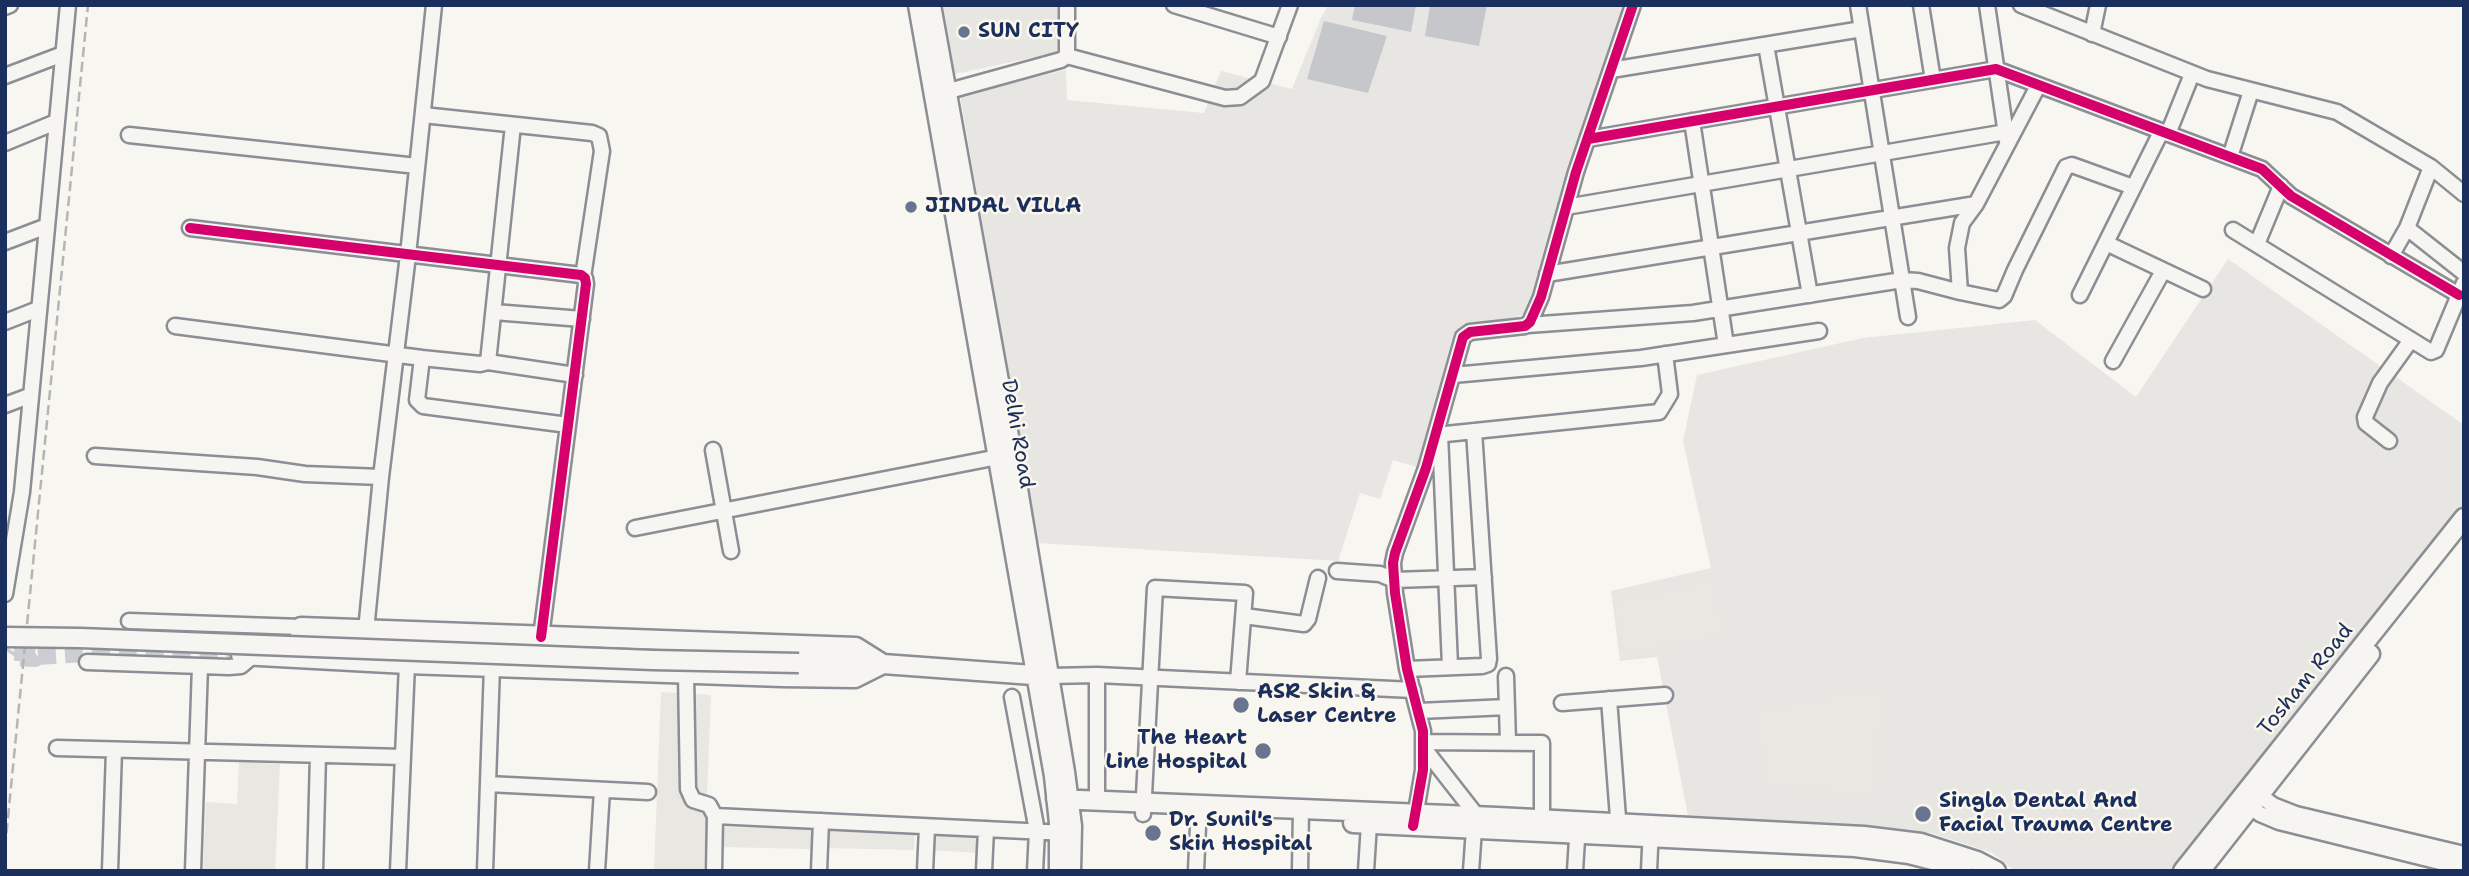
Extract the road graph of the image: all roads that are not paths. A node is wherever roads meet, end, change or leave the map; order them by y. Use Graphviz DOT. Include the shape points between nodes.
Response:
graph roads {
  1 [pos="68,5"];
  2 [pos="434,5"];
  3 [pos="918,5"];
  4 [pos="931,5"];
  5 [pos="1067,5"];
  6 [pos="1174,5"];
  7 [pos="1290,5"];
  8 [pos="1633,5"];
  9 [pos="1858,5"];
  10 [pos="1921,5"];
  11 [pos="1987,5"];
  12 [pos="2021,5"];
  13 [pos="2098,5"];
  14 [pos="1218,11"];
  15 [pos="1862,29"];
  16 [pos="2092,34"];
  17 [pos="1279,37"];
  18 [pos="1766,45"];
  19 [pos="63,54"];
  20 [pos="1067,56"];
  21 [pos="1997,69"];
  22 [pos="1611,70"];
  23 [pos="2192,74"];
  24 [pos="5,76"];
  25 [pos="1933,80"];
  26 [pos="2038,86"];
  27 [pos="1871,90"];
  28 [pos="2251,91"];
  29 [pos="941,94"];
  30 [pos="1777,106"];
  31 [pos="423,115"];
  32 [pos="1692,121"];
  33 [pos="55,122"];
  34 [pos="513,125"];
  35 [pos="2164,133"];
  36 [pos="129,135"];
  37 [pos="2007,137"];
  38 [pos="1588,139"];
  39 [pos="5,143"];
  40 [pos="1881,153"];
  41 [pos="2230,157"];
  42 [pos="417,166"];
  43 [pos="2431,167"];
  44 [pos="1789,169"];
  45 [pos="1702,184"];
  46 [pos="2281,186"];
  47 [pos="2133,187"];
  48 [pos="2464,194"];
  49 [pos="1976,204"];
  50 [pos="1566,207"];
  51 [pos="1892,217"];
  52 [pos="47,226"];
  53 [pos="190,228"];
  54 [pos="2407,229"];
  55 [pos="2233,230"];
  56 [pos="1800,232"];
  57 [pos="5,242"];
  58 [pos="2106,243"];
  59 [pos="2257,244"];
  60 [pos="1711,247"];
  61 [pos="408,255"];
  62 [pos="2391,256"];
  63 [pos="497,265"];
  64 [pos="2163,271"];
  65 [pos="2464,273"];
  66 [pos="1547,274"];
  67 [pos="583,277"];
  68 [pos="1902,281"];
  69 [pos="2203,289"];
  70 [pos="2461,289"];
  71 [pos="1960,292"];
  72 [pos="1810,295"];
  73 [pos="2080,295"];
  74 [pos="38,309"];
  75 [pos="1721,309"];
  76 [pos="494,312"];
  77 [pos="1908,317"];
  78 [pos="582,319"];
  79 [pos="5,321"];
  80 [pos="1528,325"];
  81 [pos="175,326"];
  82 [pos="1819,331"];
  83 [pos="2411,340"];
  84 [pos="1726,345"];
  85 [pos="396,353"];
  86 [pos="1665,354"];
  87 [pos="422,358"];
  88 [pos="2113,361"];
  89 [pos="488,362"];
  90 [pos="575,374"];
  91 [pos="1453,375"];
  92 [pos="29,396"];
  93 [pos="5,405"];
  94 [pos="568,425"];
  95 [pos="1475,431"];
  96 [pos="1438,435"];
  97 [pos="2389,441"];
  98 [pos="713,450"];
  99 [pos="95,456"];
  100 [pos="998,457"];
  101 [pos="381,477"];
  102 [pos="22,492"];
  103 [pos="5,497"];
  104 [pos="723,509"];
  105 [pos="2464,518"];
  106 [pos="635,528"];
  107 [pos="2464,537"];
  108 [pos="731,551"];
  109 [pos="1337,571"];
  110 [pos="1484,577"];
  111 [pos="1318,578"];
  112 [pos="1446,578"];
  113 [pos="1394,580"];
  114 [pos="5,594"];
  115 [pos="1244,616"];
  116 [pos="129,621"];
  117 [pos="301,627"];
  118 [pos="366,636"];
  119 [pos="5,637"];
  120 [pos="541,637"];
  121 [pos="248,655"];
  122 [pos="385,657"];
  123 [pos="298,658"];
  124 [pos="86,662"];
  125 [pos="407,664"];
  126 [pos="883,664"];
  127 [pos="200,666"];
  128 [pos="492,666"];
  129 [pos="1450,666"];
  130 [pos="1407,669"];
  131 [pos="686,674"];
  132 [pos="1097,675"];
  133 [pos="1042,676"];
  134 [pos="1506,676"];
  135 [pos="1150,677"];
  136 [pos="1238,682"];
  137 [pos="1413,690"];
  138 [pos="1665,695"];
  139 [pos="1012,697"];
  140 [pos="1609,699"];
  141 [pos="1562,703"];
  142 [pos="1507,707"];
  143 [pos="1419,711"];
  144 [pos="1508,743"];
  145 [pos="1423,744"];
  146 [pos="58,748"];
  147 [pos="114,750"];
  148 [pos="197,752"];
  149 [pos="318,755"];
  150 [pos="403,757"];
  151 [pos="488,784"];
  152 [pos="602,790"];
  153 [pos="648,792"];
  154 [pos="2250,798"];
  155 [pos="1097,801"];
  156 [pos="1063,805"];
  157 [pos="1143,808"];
  158 [pos="1199,810"];
  159 [pos="1301,814"];
  160 [pos="715,816"];
  161 [pos="1414,820"];
  162 [pos="1542,820"];
  163 [pos="821,821"];
  164 [pos="1476,823"];
  165 [pos="1368,824"];
  166 [pos="927,827"];
  167 [pos="1578,828"];
  168 [pos="986,829"];
  169 [pos="1618,830"];
  170 [pos="1037,831"];
  171 [pos="1651,831"];
  172 [pos="1065,833"];
  173 [pos="2464,854"];
  174 [pos="2464,868"];
  175 [pos="110,871"];
  176 [pos="192,871"];
  177 [pos="315,871"];
  178 [pos="398,871"];
  179 [pos="485,871"];
  180 [pos="597,871"];
  181 [pos="714,871"];
  182 [pos="819,871"];
  183 [pos="925,871"];
  184 [pos="984,871"];
  185 [pos="1035,871"];
  186 [pos="1059,871"];
  187 [pos="1071,871"];
  188 [pos="1196,871"];
  189 [pos="1300,871"];
  190 [pos="1366,871"];
  191 [pos="1471,871"];
  192 [pos="1576,871"];
  193 [pos="1649,871"];
  194 [pos="1962,871"];
  195 [pos="1996,871"];
  196 [pos="2183,871"];
  197 [pos="2200,871"];
  1 -- 19 [label="street"];
  2 -- 31 [label="street"];
  3 -- 29 [label="main road, Delhi Road"];
  4 -- 29 [label="main road, Delhi Road"];
  5 -- 20 [label="street"];
  6 -- 14 [label="street"];
  7 -- 17 [label="street"];
  8 -- 22 [label="street"];
  9 -- 15 [label="street"];
  10 -- 25 [label="street"];
  11 -- 21 [label="street"];
  12 -- 16 [label="street"];
  13 -- 16 [label="street"];
  14 -- 17 [label="street"];
  15 -- 18 [label="street"];
  15 -- 27 [label="street"];
  16 -- 23 [label="street"];
  17 -- 20 [label="street" via="1262,81 1240,97 1225,98"];
  18 -- 22 [label="street"];
  18 -- 30 [label="street"];
  19 -- 24 [label="street"];
  19 -- 33 [label="street"];
  20 -- 29 [label="street"];
  21 -- 25 [label="street"];
  21 -- 26 [label="street"];
  21 -- 37 [label="street"];
  22 -- 38 [label="street"];
  23 -- 28 [label="street"];
  23 -- 35 [label="street"];
  25 -- 27 [label="street"];
  26 -- 35 [label="street"];
  26 -- 37 [label="street"];
  27 -- 30 [label="street"];
  27 -- 40 [label="street"];
  28 -- 41 [label="street"];
  28 -- 43 [label="street" via="2337,112"];
  29 -- 100 [label="main road, Delhi Road"];
  29 -- 133 [label="main road, Delhi Road"];
  30 -- 32 [label="street"];
  30 -- 44 [label="street"];
  31 -- 34 [label="street"];
  31 -- 42 [label="street"];
  32 -- 38 [label="street"];
  32 -- 45 [label="street"];
  33 -- 39 [label="street"];
  33 -- 52 [label="street"];
  34 -- 63 [label="street"];
  34 -- 67 [label="street" via="599,136 602,151"];
  35 -- 41 [label="street"];
  35 -- 47 [label="street"];
  36 -- 42 [label="street"];
  37 -- 40 [label="street"];
  37 -- 49 [label="street"];
  38 -- 50 [label="street"];
  40 -- 44 [label="street"];
  40 -- 51 [label="street"];
  41 -- 46 [label="street" via="2262,169"];
  42 -- 61 [label="street"];
  43 -- 48 [label="street"];
  43 -- 54 [label="street"];
  44 -- 45 [label="street"];
  44 -- 56 [label="street"];
  45 -- 50 [label="street"];
  45 -- 60 [label="street"];
  46 -- 59 [label="street"];
  46 -- 62 [label="street"];
  47 -- 58 [label="street"];
  47 -- 71 [label="street" via="2066,167 2002,299"];
  49 -- 51 [label="street"];
  49 -- 71 [label="street" via="1962,223 1957,248"];
  50 -- 66 [label="street"];
  51 -- 56 [label="street"];
  51 -- 68 [label="street"];
  52 -- 57 [label="street"];
  52 -- 74 [label="street"];
  53 -- 61 [label="street"];
  54 -- 62 [label="street"];
  54 -- 65 [label="street"];
  55 -- 59 [label="street"];
  56 -- 60 [label="street"];
  56 -- 72 [label="street"];
  58 -- 64 [label="street"];
  58 -- 73 [label="street"];
  59 -- 83 [label="street"];
  60 -- 66 [label="street"];
  60 -- 75 [label="street"];
  61 -- 63 [label="street"];
  61 -- 85 [label="street"];
  62 -- 70 [label="street"];
  63 -- 67 [label="street"];
  63 -- 76 [label="street"];
  64 -- 69 [label="street"];
  64 -- 88 [label="street"];
  66 -- 80 [label="street"];
  67 -- 78 [label="street"];
  68 -- 71 [label="street"];
  68 -- 72 [label="street"];
  68 -- 77 [label="street"];
  70 -- 83 [label="street" via="2436,350 2431,352"];
  72 -- 75 [label="street"];
  74 -- 79 [label="street"];
  74 -- 92 [label="street"];
  75 -- 80 [label="street"];
  75 -- 84 [label="street"];
  76 -- 78 [label="street"];
  76 -- 89 [label="street"];
  78 -- 90 [label="street"];
  80 -- 91 [label="street" via="1466,333"];
  81 -- 85 [label="street"];
  82 -- 84 [label="street"];
  83 -- 97 [label="street" via="2380,383 2365,417 2366,423"];
  84 -- 86 [label="street"];
  85 -- 87 [label="street"];
  85 -- 101 [label="street"];
  86 -- 91 [label="street"];
  86 -- 95 [label="street" via="1670,394 1659,412"];
  87 -- 89 [label="street"];
  87 -- 94 [label="street" via="417,400 423,406"];
  89 -- 90 [label="street"];
  90 -- 94 [label="street"];
  91 -- 96 [label="street"];
  92 -- 93 [label="street"];
  92 -- 102 [label="street"];
  94 -- 120 [label="street"];
  95 -- 96 [label="street"];
  95 -- 110 [label="street"];
  96 -- 112 [label="street"];
  96 -- 113 [label="street" via="1395,554"];
  98 -- 104 [label="street"];
  99 -- 101 [label="street"];
  100 -- 104 [label="street"];
  100 -- 133 [label="main road, Delhi Road"];
  101 -- 118 [label="street"];
  102 -- 103 [label="street"];
  102 -- 114 [label="street"];
  104 -- 106 [label="street"];
  104 -- 108 [label="street"];
  105 -- 154 [label="main road, Tosham Road"];
  107 -- 154 [label="main road, Tosham Road"];
  109 -- 113 [label="street" via="1380,574"];
  110 -- 112 [label="street"];
  110 -- 129 [label="street" via="1488,664"];
  111 -- 115 [label="street" via="1304,624"];
  112 -- 113 [label="street"];
  112 -- 129 [label="street"];
  113 -- 130 [label="street"];
  115 -- 135 [label="street" via="1242,592 1155,588"];
  115 -- 136 [label="street"];
  116 -- 117 [label="street"];
  117 -- 118 [label="main road"];
  117 -- 123 [label="main road"];
  118 -- 120 [label="main road"];
  118 -- 122 [label="street" via="367,652"];
  119 -- 126 [label="main road, bridge"];
  120 -- 126 [label="main road" via="856,647"];
  121 -- 123 [label="main road"];
  121 -- 127 [label="street" via="242,666"];
  122 -- 123 [label="main road"];
  122 -- 125 [label="main road"];
  124 -- 127 [label="street"];
  125 -- 128 [label="main road"];
  125 -- 150 [label="street"];
  126 -- 131 [label="main road" via="855,678"];
  126 -- 133 [label="main road"];
  127 -- 148 [label="street"];
  128 -- 131 [label="main road"];
  128 -- 151 [label="street"];
  129 -- 130 [label="street"];
  130 -- 137 [label="street"];
  131 -- 160 [label="street" via="689,796 709,805"];
  132 -- 133 [label="street"];
  132 -- 135 [label="street"];
  132 -- 155 [label="street"];
  133 -- 156 [label="main road, Delhi Road"];
  134 -- 142 [label="street"];
  135 -- 136 [label="street"];
  135 -- 157 [label="street"];
  136 -- 137 [label="street"];
  137 -- 143 [label="street"];
  138 -- 140 [label="street"];
  139 -- 170 [label="street"];
  140 -- 141 [label="street"];
  140 -- 169 [label="street"];
  142 -- 143 [label="street"];
  142 -- 144 [label="street"];
  143 -- 145 [label="street"];
  144 -- 145 [label="street"];
  144 -- 162 [label="street" via="1543,743"];
  145 -- 161 [label="street"];
  145 -- 164 [label="street"];
  146 -- 147 [label="street"];
  147 -- 148 [label="street"];
  147 -- 175 [label="street"];
  148 -- 149 [label="street"];
  148 -- 176 [label="street"];
  149 -- 150 [label="street"];
  149 -- 177 [label="street"];
  150 -- 178 [label="street"];
  151 -- 152 [label="street"];
  151 -- 179 [label="street"];
  152 -- 153 [label="street"];
  152 -- 180 [label="street"];
  154 -- 173 [label="street" via="2296,814"];
  154 -- 174 [label="street" via="2279,822"];
  154 -- 196 [label="main road, Tosham Road"];
  154 -- 197 [label="main road, Tosham Road"];
  155 -- 156 [label="main road"];
  155 -- 157 [label="main road"];
  156 -- 157 [label="main road"];
  156 -- 172 [label="main road, Delhi Road"];
  157 -- 158 [label="main road"];
  158 -- 159 [label="main road"];
  158 -- 188 [label="street"];
  159 -- 161 [label="main road"];
  159 -- 165 [label="main road"];
  159 -- 189 [label="street"];
  160 -- 163 [label="street"];
  160 -- 181 [label="street"];
  161 -- 164 [label="main road"];
  161 -- 165 [label="main road"];
  162 -- 164 [label="main road"];
  162 -- 167 [label="main road"];
  163 -- 166 [label="street"];
  163 -- 182 [label="street"];
  164 -- 167 [label="main road"];
  164 -- 191 [label="street"];
  165 -- 190 [label="street"];
  166 -- 168 [label="street"];
  166 -- 183 [label="street"];
  167 -- 169 [label="main road"];
  167 -- 192 [label="street"];
  168 -- 170 [label="street"];
  168 -- 184 [label="street"];
  169 -- 171 [label="main road"];
  170 -- 172 [label="street"];
  170 -- 185 [label="street"];
  171 -- 193 [label="street"];
  171 -- 194 [label="main road" via="1855,847 1909,854"];
  171 -- 195 [label="main road" via="1894,839 1920,843"];
  172 -- 186 [label="main road, Delhi Road"];
  172 -- 187 [label="main road, Delhi Road"];
}
